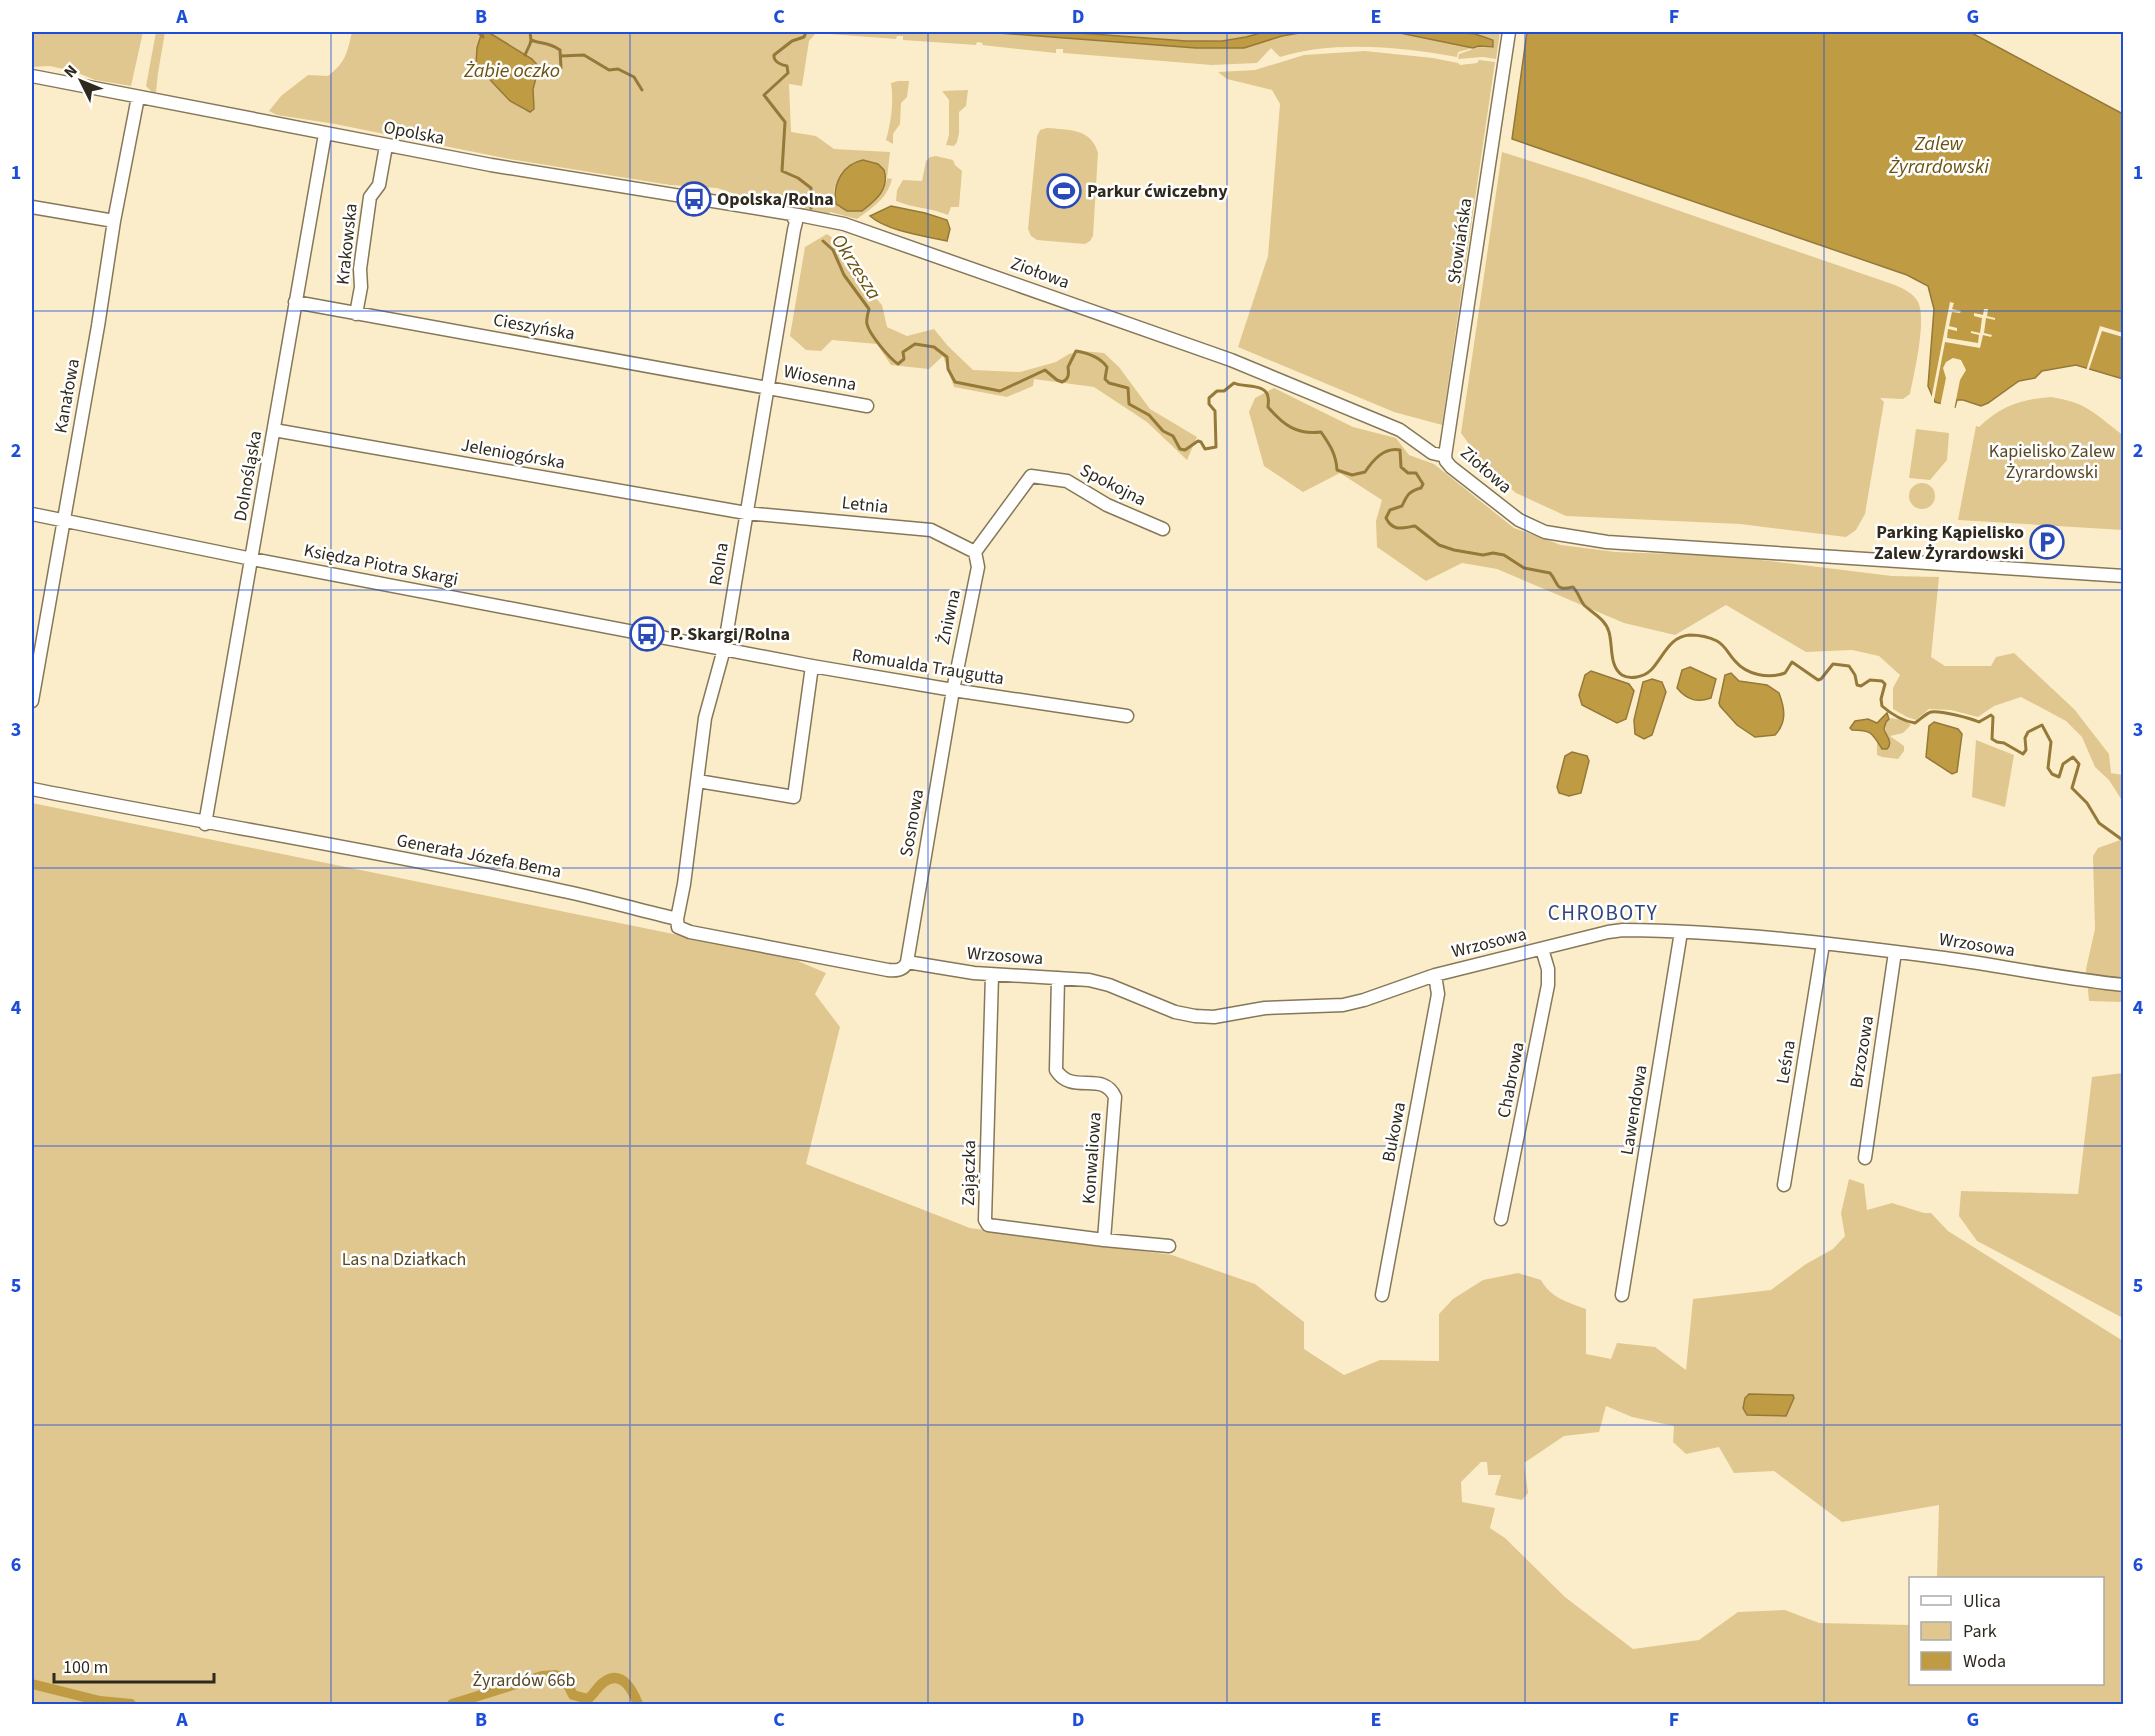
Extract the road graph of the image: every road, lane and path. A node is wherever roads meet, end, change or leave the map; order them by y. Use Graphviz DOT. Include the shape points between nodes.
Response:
graph roads {
  1 [pos="1509,32"];
  2 [pos="32,76"];
  3 [pos="138,97"];
  4 [pos="325,134"];
  5 [pos="386,146"];
  6 [pos="32,207"];
  7 [pos="798,216"];
  8 [pos="114,221"];
  9 [pos="295,302"];
  10 [pos="356,314"];
  11 [pos="767,387"];
  12 [pos="867,406"];
  13 [pos="274,430"];
  14 [pos="1445,456"];
  15 [pos="746,513"];
  16 [pos="32,514"];
  17 [pos="63,521"];
  18 [pos="1163,529"];
  19 [pos="975,552"];
  20 [pos="252,559"];
  21 [pos="2124,576"];
  22 [pos="723,649"];
  23 [pos="812,666"];
  24 [pos="953,690"];
  25 [pos="32,701"];
  26 [pos="1127,716"];
  27 [pos="698,781"];
  28 [pos="32,789"];
  29 [pos="206,824"];
  30 [pos="677,919"];
  31 [pos="1681,932"];
  32 [pos="1823,944"];
  33 [pos="1542,949"];
  34 [pos="1895,952"];
  35 [pos="907,962"];
  36 [pos="992,975"];
  37 [pos="1435,975"];
  38 [pos="1058,978"];
  39 [pos="2124,985"];
  40 [pos="1865,1158"];
  41 [pos="1784,1185"];
  42 [pos="1502,1219"];
  43 [pos="1104,1240"];
  44 [pos="1169,1246"];
  45 [pos="1382,1295"];
  46 [pos="1622,1295"];
  1 -- 14 [label="street, Słowiańska"];
  2 -- 3 [label="street, Opolska"];
  3 -- 4 [label="street, Opolska"];
  3 -- 8 [label="street, Kanałowa"];
  4 -- 5 [label="street, Opolska"];
  4 -- 9 [label="street, Dolnośląska"];
  5 -- 7 [label="street, Opolska"];
  5 -- 10 [label="street, Krakowska" via="379,185 370,197"];
  6 -- 8 [label="street"];
  7 -- 11 [label="street, Rolna"];
  7 -- 14 [label="street, Ziołowa" via="831,220 1231,360 1400,430 1432,453"];
  8 -- 17 [label="street, Kanałowa"];
  9 -- 10 [label="street, Cieszyńska"];
  9 -- 13 [label="street, Dolnośląska"];
  10 -- 11 [label="street, Cieszyńska"];
  11 -- 12 [label="street, Wiosenna"];
  11 -- 15 [label="street, Rolna"];
  13 -- 15 [label="street, Jeleniogórska"];
  13 -- 20 [label="street, Dolnośląska"];
  14 -- 21 [label="street, Ziołowa" via="1451,467 1518,520 1545,532 1607,542"];
  15 -- 19 [label="street, Letnia" via="931,530"];
  15 -- 22 [label="street, Rolna"];
  16 -- 17 [label="street, Księdza Piotra Skargi"];
  17 -- 20 [label="street, Księdza Piotra Skargi"];
  17 -- 25 [label="street, Kanałowa"];
  18 -- 19 [label="street, Spokojna" via="1107,505 1067,481 1031,476"];
  19 -- 24 [label="street, Żniwna" via="978,567"];
  20 -- 22 [label="street, Księdza Piotra Skargi"];
  20 -- 29 [label="street, Dolnośląska"];
  22 -- 23 [label="street, Romualda Traugutta"];
  22 -- 27 [label="street, Rolna" via="705,718"];
  23 -- 24 [label="street, Romualda Traugutta"];
  23 -- 27 [label="street" via="794,797"];
  24 -- 26 [label="street, Romualda Traugutta"];
  24 -- 35 [label="street, Sosnowa"];
  27 -- 30 [label="street, Rolna"];
  28 -- 29 [label="street, Generała Józefa Bema"];
  29 -- 30 [label="street, Generała Józefa Bema" via="321,842 563,891"];
  30 -- 35 [label="street, Generała Józefa Bema" via="683,930 884,969 902,969"];
  31 -- 32 [label="street, Wrzosowa" via="1756,935"];
  31 -- 33 [label="street, Wrzosowa" via="1623,930"];
  31 -- 46 [label="street, Lawendowa"];
  32 -- 34 [label="street, Wrzosowa"];
  32 -- 41 [label="street, Leśna"];
  33 -- 37 [label="street, Wrzosowa"];
  33 -- 42 [label="street, Chabrowa" via="1548,985"];
  34 -- 39 [label="street, Wrzosowa"];
  34 -- 40 [label="street, Brzozowa"];
  35 -- 36 [label="street, Wrzosowa"];
  36 -- 38 [label="street, Wrzosowa"];
  36 -- 43 [label="street, Zajączka" via="987,1225"];
  37 -- 38 [label="street, Wrzosowa" via="1343,1005 1265,1008 1214,1017 1175,1012 1089,980"];
  37 -- 45 [label="street, Bukowa" via="1438,994"];
  38 -- 43 [label="street, Konwaliowa" via="1056,1070 1067,1081 1104,1085 1112,1089 1115,1097"];
  43 -- 44 [label="street, Zajączka"];
}
